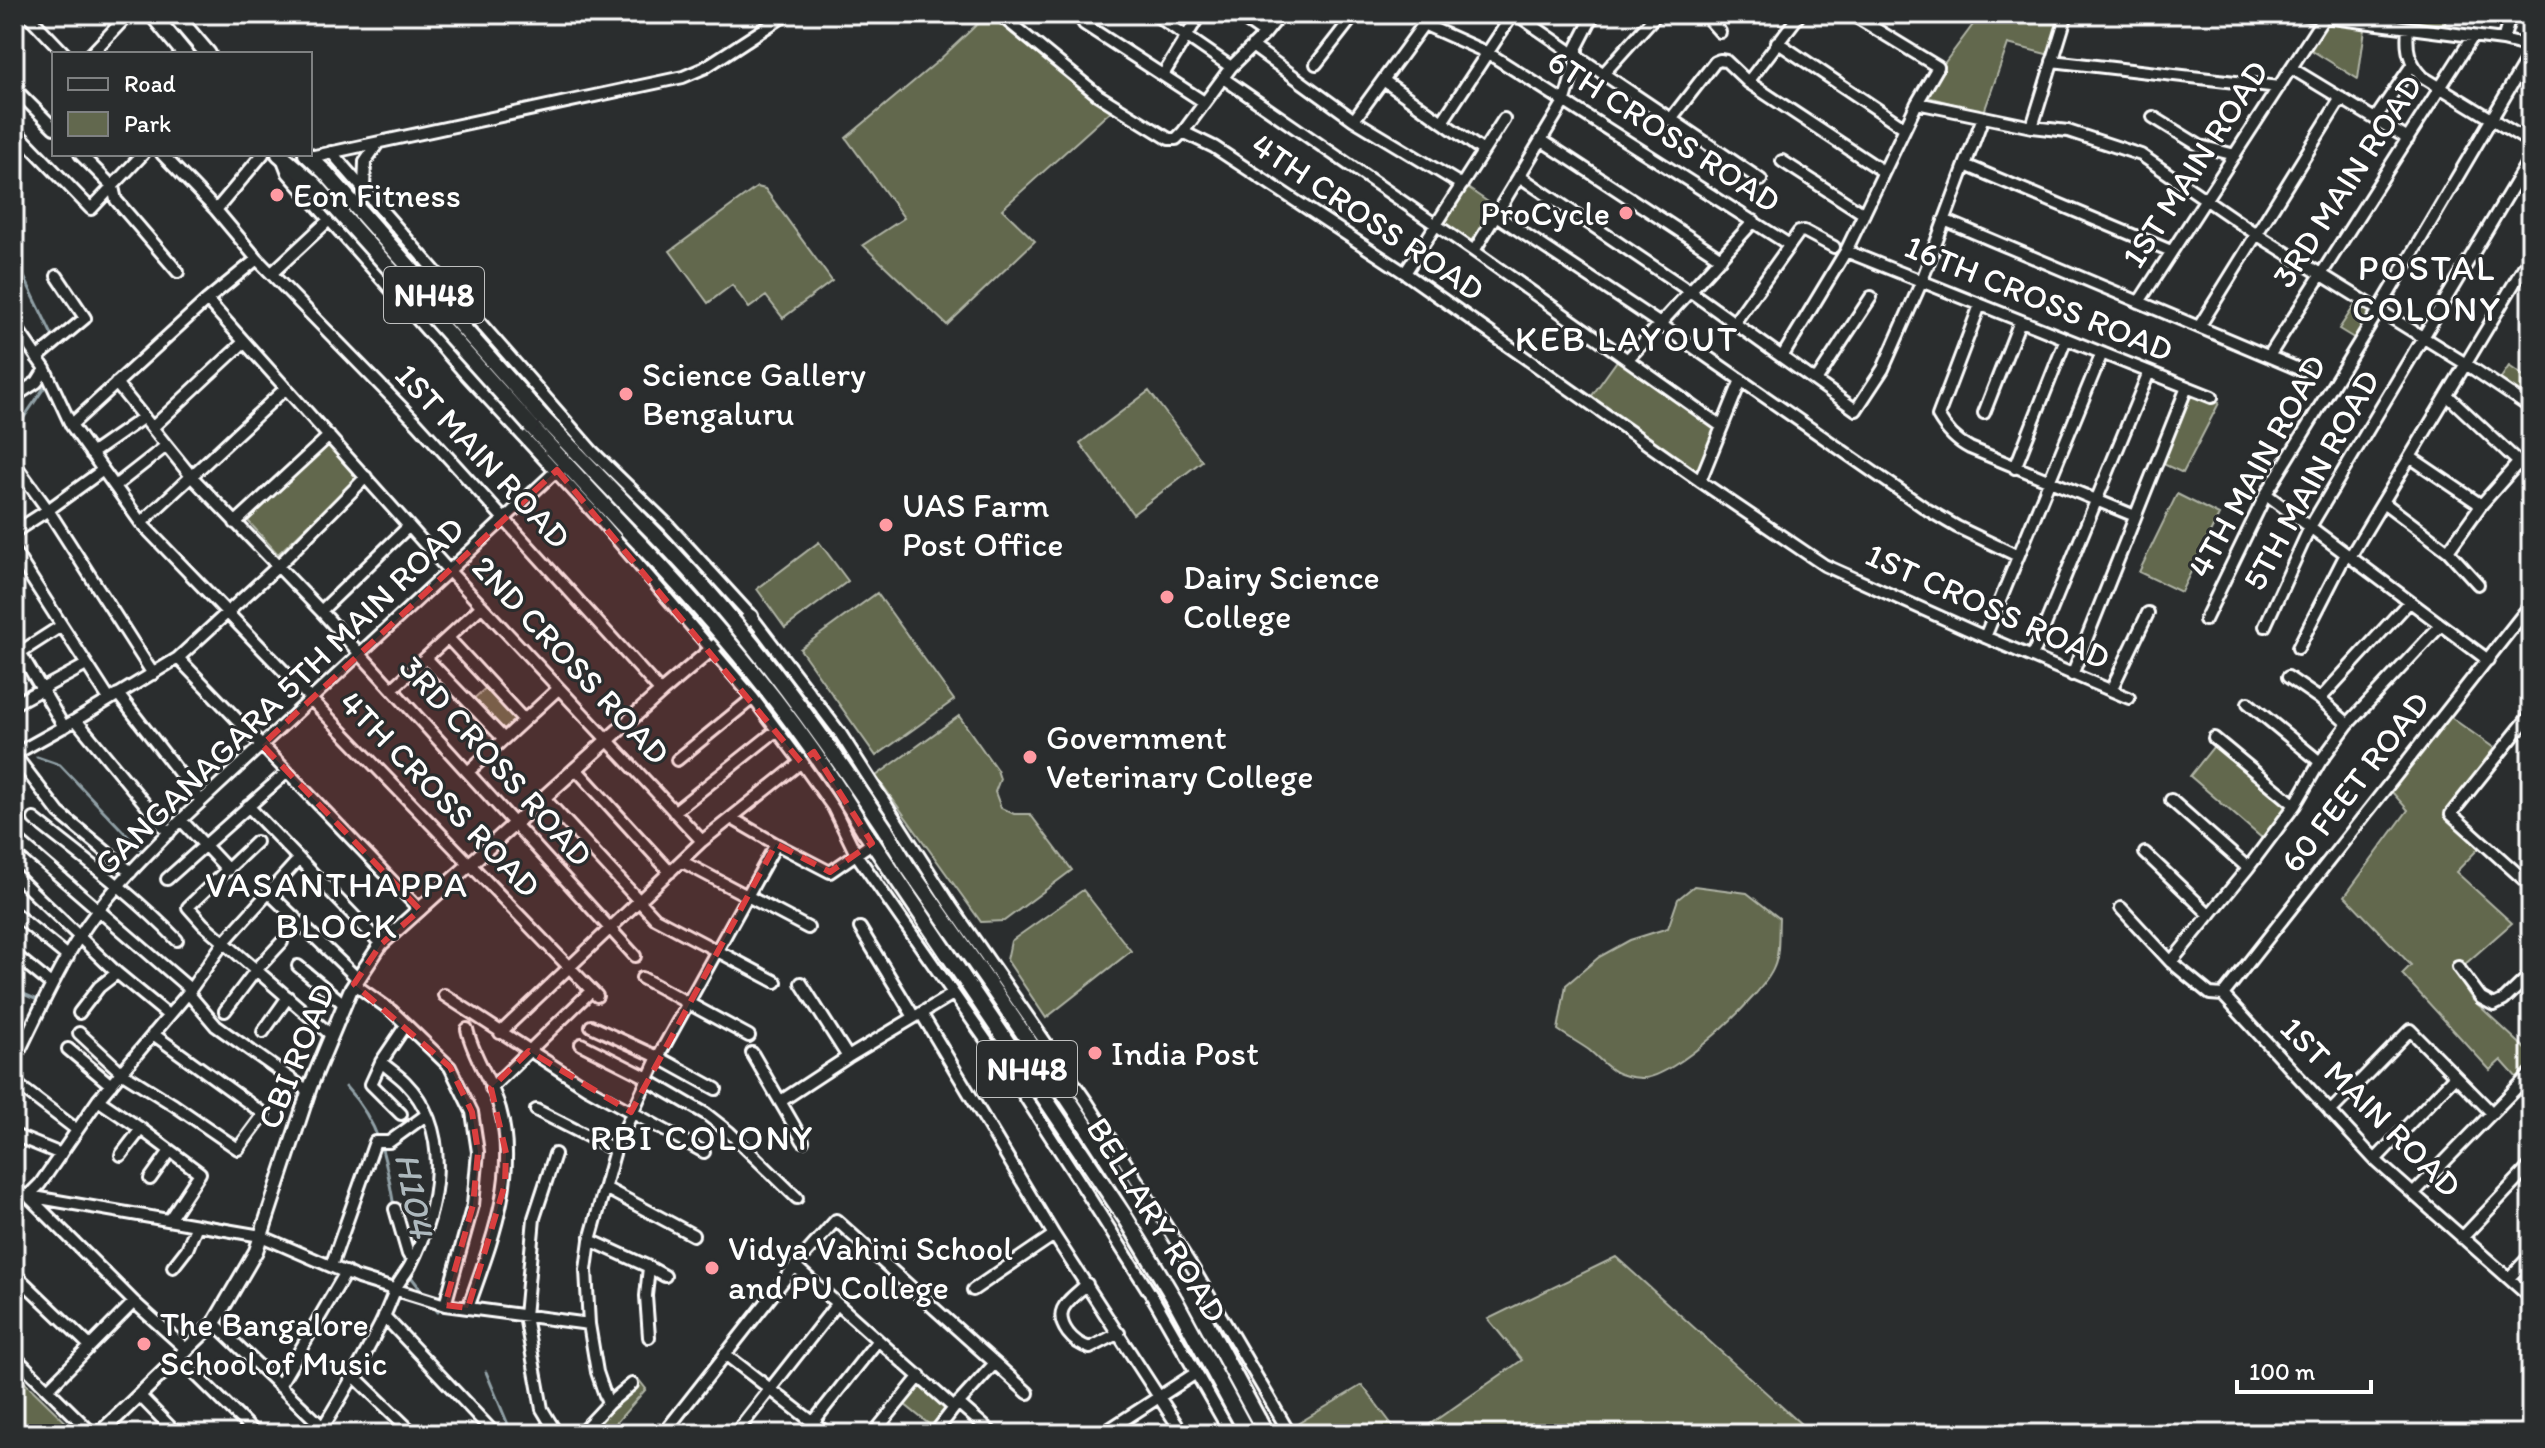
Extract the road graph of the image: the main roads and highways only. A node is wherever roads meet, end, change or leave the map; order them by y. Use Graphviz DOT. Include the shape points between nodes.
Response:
graph roads {
  1 [pos="152,14"];
  2 [pos="174,14"];
  3 [pos="183,52"];
  4 [pos="206,52"];
  5 [pos="318,154"];
  6 [pos="282,156"];
  7 [pos="536,422"];
  8 [pos="751,616"];
  9 [pos="1242,1432"];
  10 [pos="96,1434"];
  11 [pos="1266,1434"];
  1 -- 3 [label="highway"];
  2 -- 4 [label="highway"];
  5 -- 7 [label="highway, NH48, bridge" via="326,173"];
  6 -- 7 [label="highway, NH48, bridge"];
  7 -- 9 [label="highway, BELLARY ROAD / NH48, bridge" via="562,469 697,603 824,766 1127,1220 1175,1300"];
  7 -- 11 [label="highway, BELLARY ROAD / NH48, bridge" via="587,456 678,557 835,755 907,866 951,917 1150,1224"];
  8 -- 10 [label="main road, CBI ROAD" via="381,944 344,1004 308,1091 256,1251 214,1323"];
}
